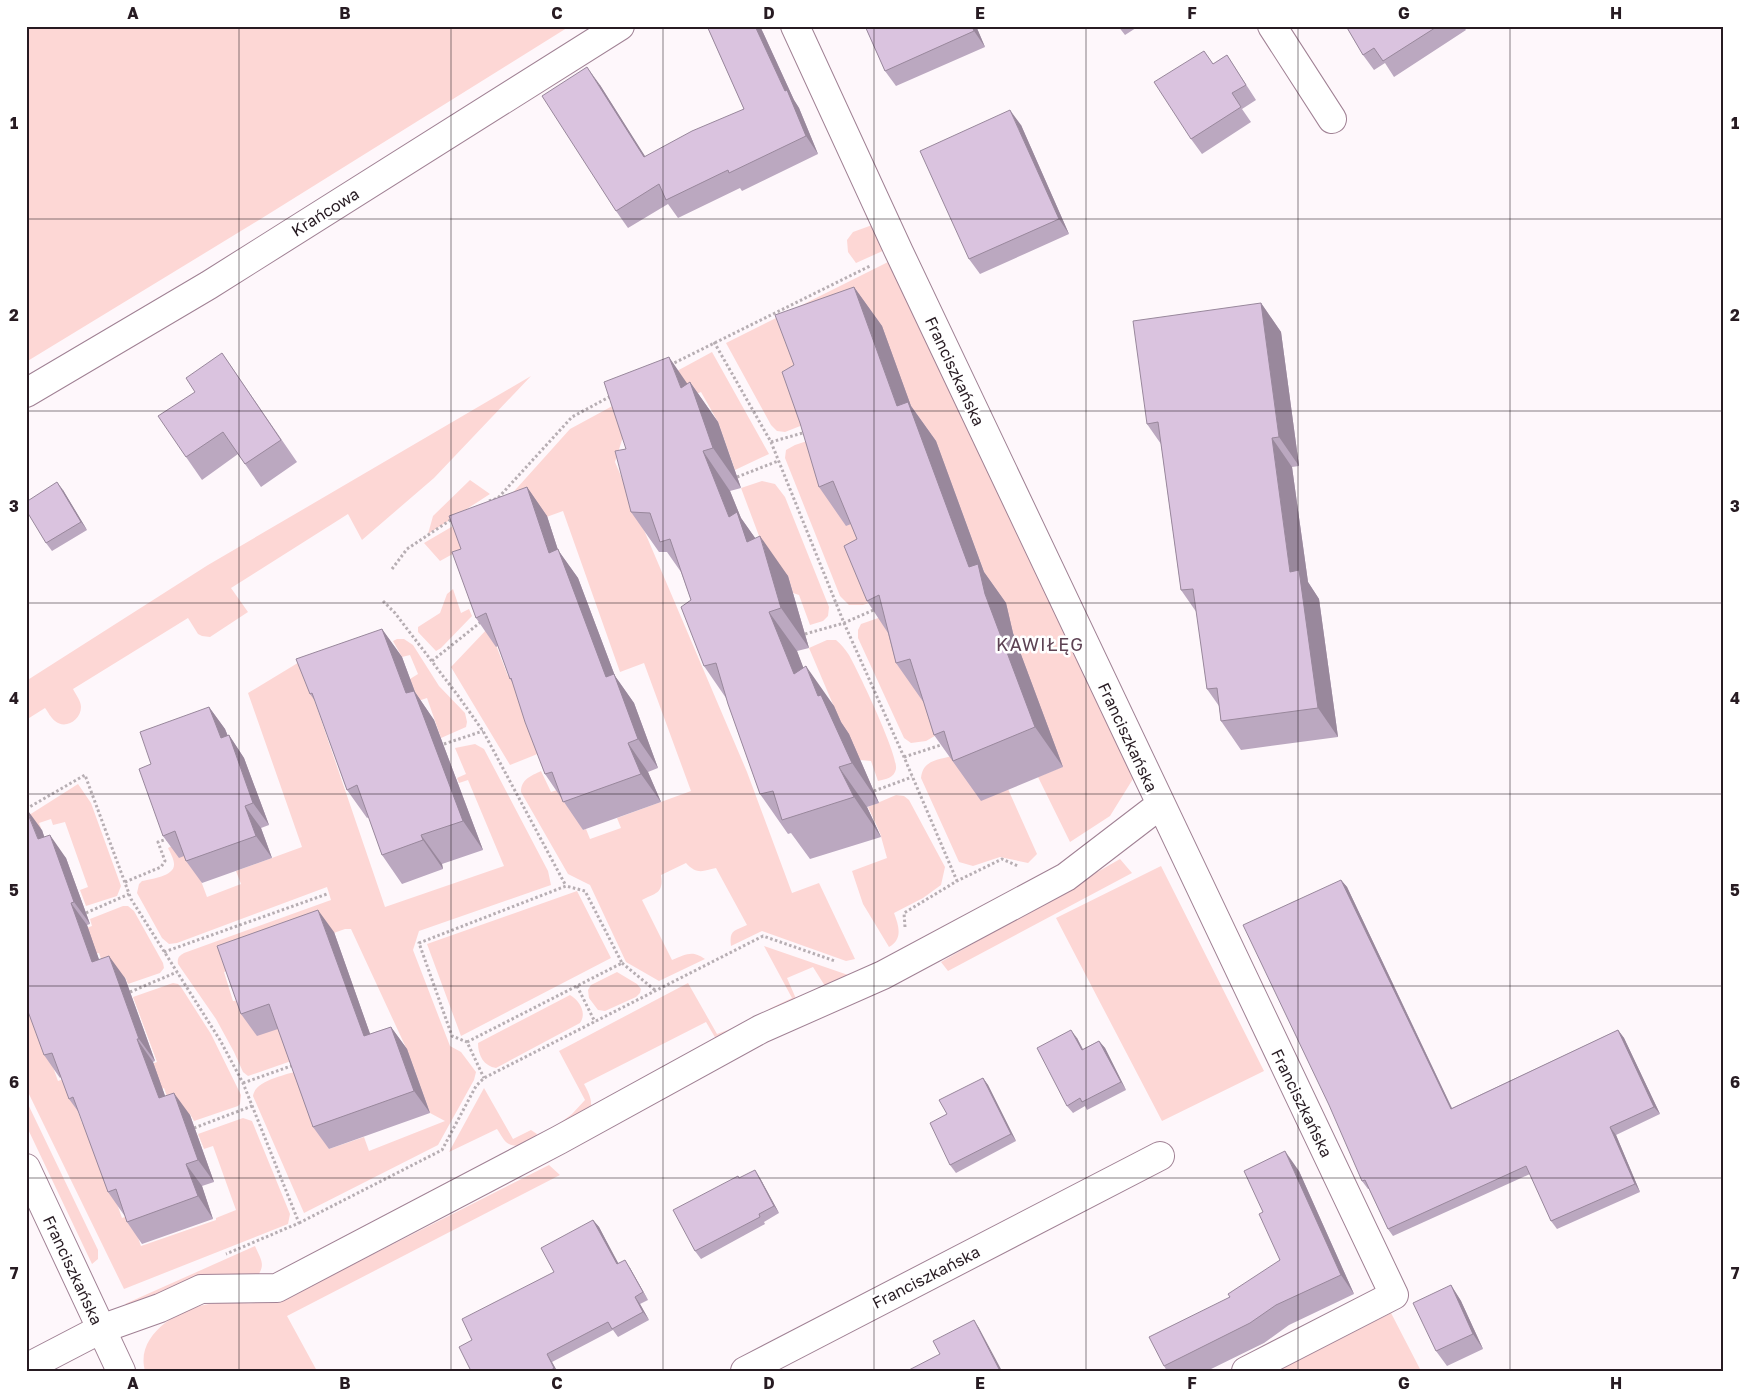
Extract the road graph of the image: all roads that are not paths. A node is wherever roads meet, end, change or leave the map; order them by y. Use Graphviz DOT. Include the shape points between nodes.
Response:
graph roads {
  1 [pos="620,26"];
  2 [pos="795,26"];
  3 [pos="1272,26"];
  4 [pos="1332,118"];
  5 [pos="26,393"];
  6 [pos="1160,805"];
  7 [pos="1160,1156"];
  8 [pos="26,1168"];
  9 [pos="101,1329"];
  10 [pos="26,1368"];
  11 [pos="121,1371"];
  12 [pos="745,1371"];
  13 [pos="1246,1371"];
  1 -- 5 [label="street, Krańcowa" via="210,285"];
  2 -- 6 [label="street, Franciszkańska" via="898,252"];
  3 -- 4 [label="street"];
  6 -- 9 [label="street" via="1066,877 883,975 760,1028 559,1140 277,1288 201,1289"];
  6 -- 13 [label="street, Franciszkańska" via="1394,1296"];
  7 -- 12 [label="street, Franciszkańska"];
  8 -- 9 [label="street, Franciszkańska"];
  9 -- 10 [label="street"];
  9 -- 11 [label="street, Franciszkańska"];
}
